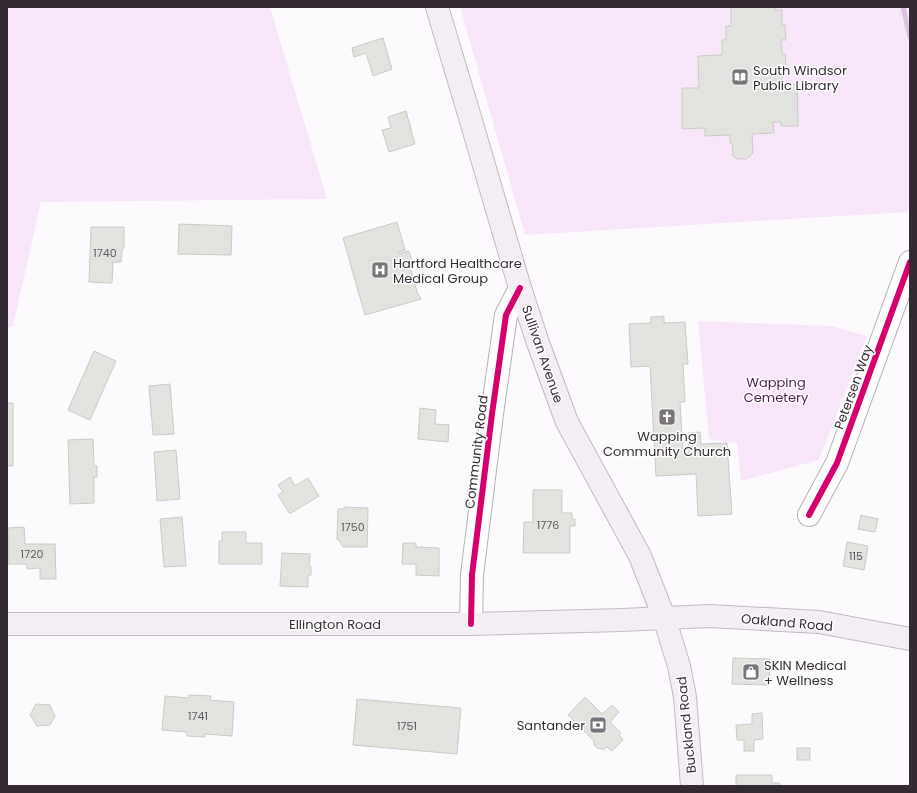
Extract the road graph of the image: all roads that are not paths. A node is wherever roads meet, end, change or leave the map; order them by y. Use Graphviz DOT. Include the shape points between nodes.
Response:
graph roads {
  1 [pos="437,7"];
  2 [pos="910,262"];
  3 [pos="520,288"];
  4 [pos="809,515"];
  5 [pos="664,617"];
  6 [pos="7,624"];
  7 [pos="471,624"];
  8 [pos="910,639"];
  9 [pos="692,786"];
  1 -- 3 [label="main road, Sullivan Avenue"];
  2 -- 4 [label="street, Petersen Way" via="837,463"];
  3 -- 5 [label="main road, Sullivan Avenue" via="567,422 640,556"];
  3 -- 7 [label="street, Community Road" via="506,315 494,397 472,575"];
  5 -- 7 [label="main road, Ellington Road"];
  5 -- 8 [label="main road, Oakland Road" via="710,616 819,622"];
  5 -- 9 [label="main road, Buckland Road" via="679,666 685,697"];
  6 -- 7 [label="main road, Ellington Road"];
}
